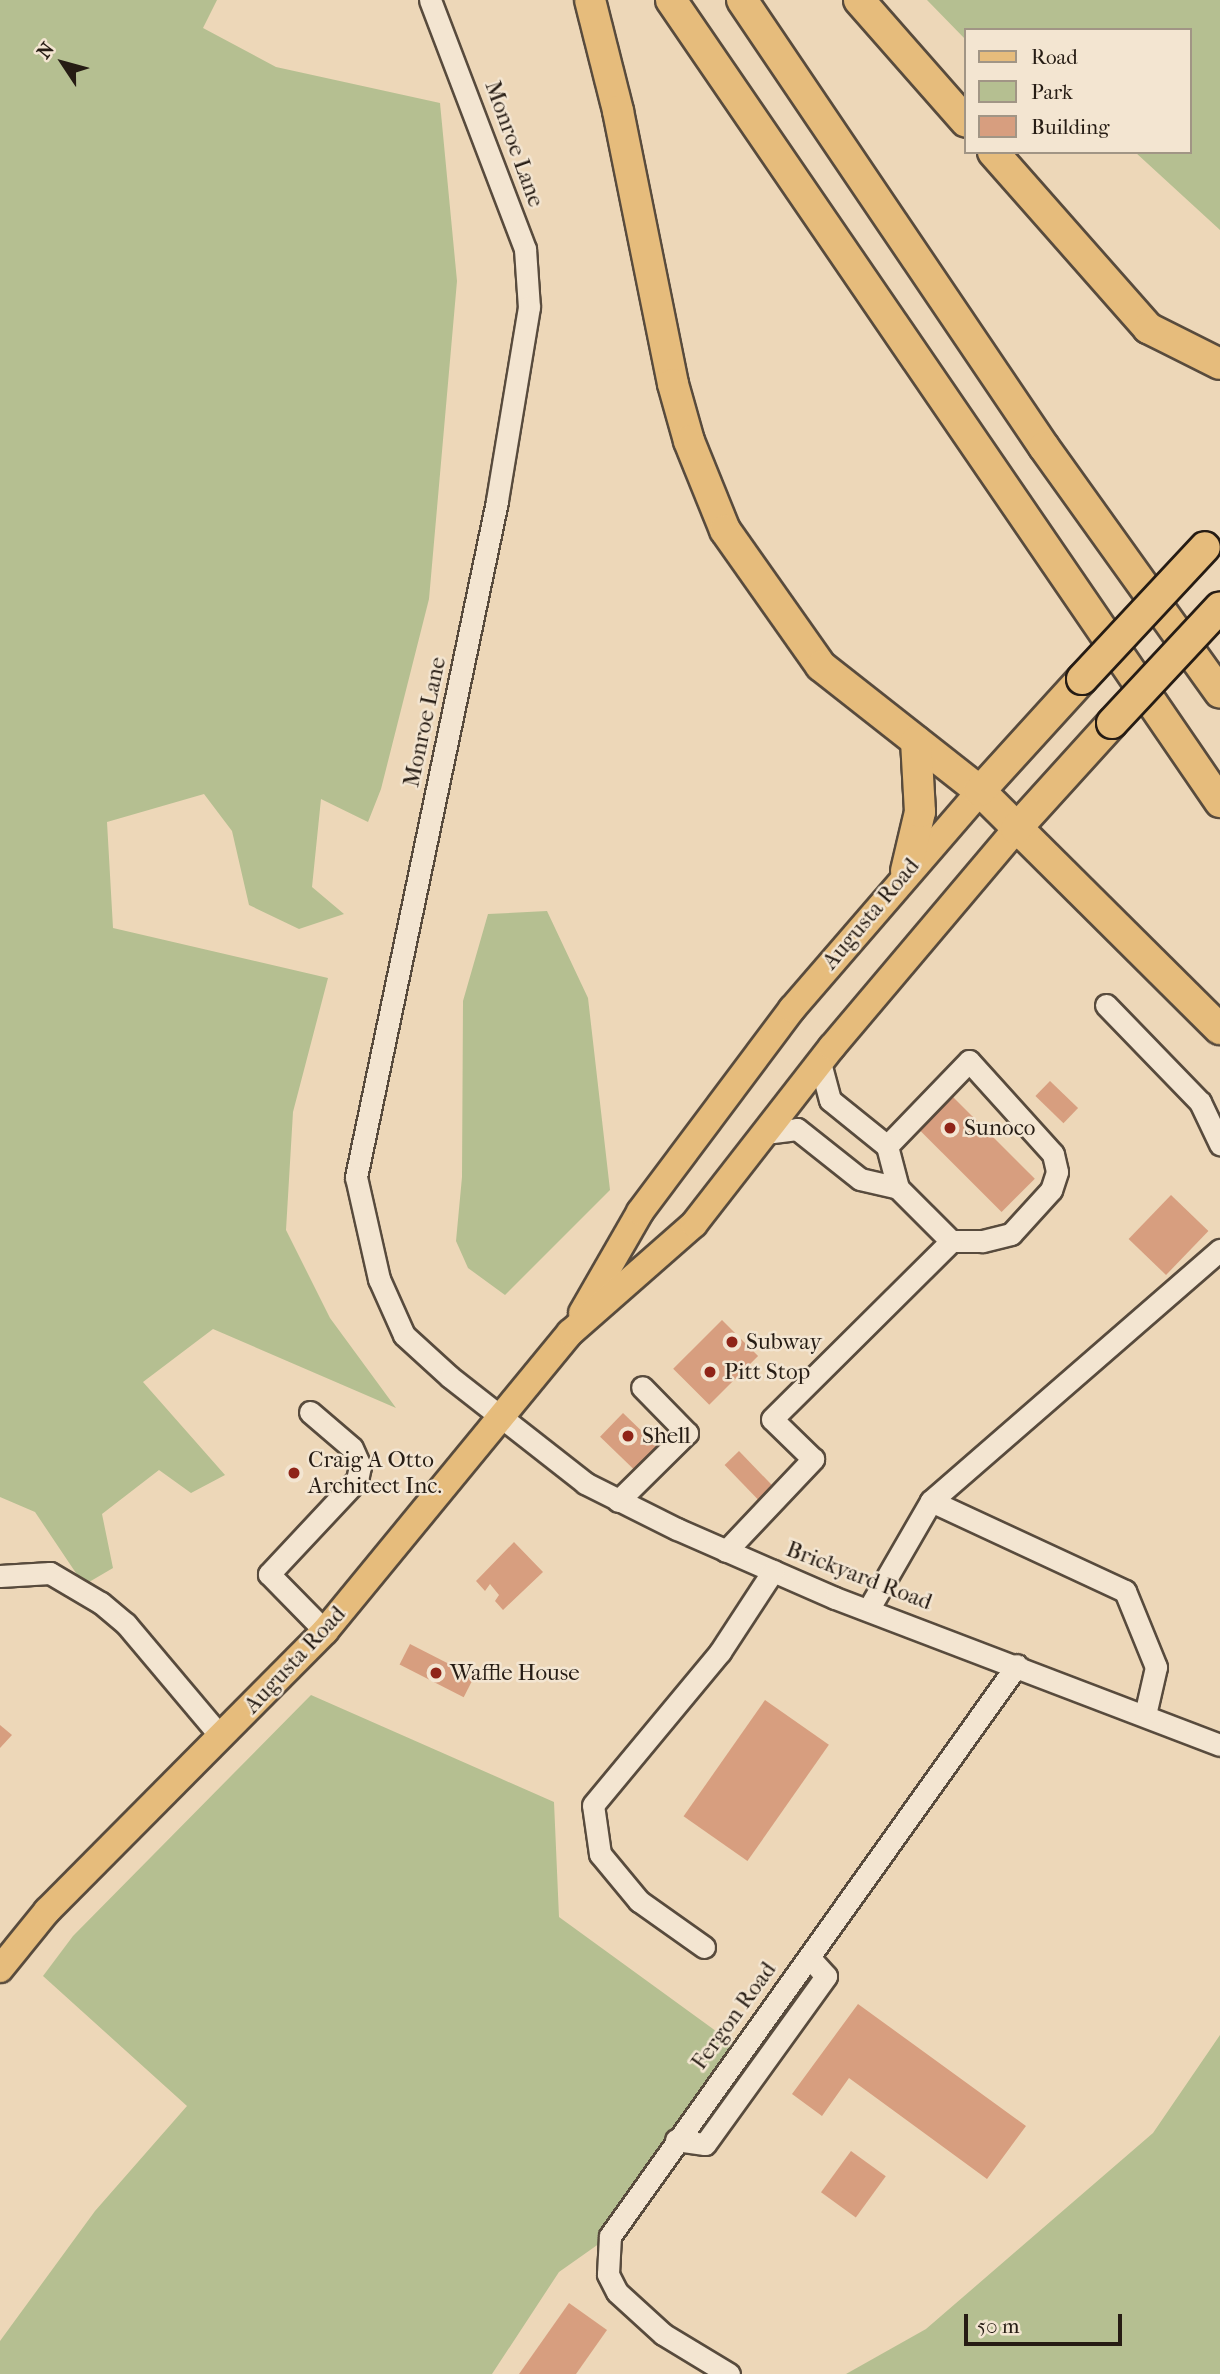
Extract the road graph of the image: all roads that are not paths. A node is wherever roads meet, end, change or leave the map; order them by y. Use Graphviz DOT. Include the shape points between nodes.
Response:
graph roads {
  1 [pos="430,0"];
  2 [pos="590,0"];
  3 [pos="671,0"];
  4 [pos="742,0"];
  5 [pos="859,0"];
  6 [pos="964,120"];
  7 [pos="995,154"];
  8 [pos="1220,364"];
  9 [pos="1212,541"];
  10 [pos="1220,607"];
  11 [pos="1220,693"];
  12 [pos="916,741"];
  13 [pos="980,791"];
  14 [pos="1220,802"];
  15 [pos="1016,829"];
  16 [pos="906,871"];
  17 [pos="1106,1005"];
  18 [pos="1220,1029"];
  19 [pos="820,1063"];
  20 [pos="765,1133"];
  21 [pos="1220,1144"];
  22 [pos="887,1146"];
  23 [pos="898,1188"];
  24 [pos="951,1241"];
  25 [pos="1220,1250"];
  26 [pos="570,1333"];
  27 [pos="642,1387"];
  28 [pos="310,1412"];
  29 [pos="503,1415"];
  30 [pos="618,1501"];
  31 [pos="931,1501"];
  32 [pos="726,1551"];
  33 [pos="773,1571"];
  34 [pos="0,1576"];
  35 [pos="868,1610"];
  36 [pos="326,1631"];
  37 [pos="1017,1665"];
  38 [pos="1144,1715"];
  39 [pos="221,1737"];
  40 [pos="1220,1745"];
  41 [pos="704,1947"];
  42 [pos="0,1968"];
  43 [pos="729,2374"];
  1 -- 29 [label="street, Monroe Lane" via="525,249 529,307 497,501 356,1177 379,1279 404,1335 450,1377"];
  2 -- 12 [label="highway" via="618,111 673,384 689,441 725,530 821,666"];
  3 -- 14 [label="highway"];
  4 -- 11 [label="highway" via="1044,447"];
  5 -- 6 [label="highway"];
  7 -- 8 [label="highway" via="1148,328"];
  9 -- 13 [label="highway, Augusta Road, bridge"];
  10 -- 15 [label="highway, Augusta Road, bridge"];
  12 -- 13 [label="highway"];
  12 -- 16 [label="highway" via="920,812"];
  13 -- 15 [label="highway"];
  13 -- 16 [label="main road, Augusta Road"];
  15 -- 18 [label="highway" via="1154,959"];
  15 -- 19 [label="main road, Augusta Road"];
  16 -- 26 [label="main road, Augusta Road" via="792,1009 640,1212"];
  17 -- 21 [label="street" via="1200,1102"];
  19 -- 20 [label="main road, Augusta Road"];
  19 -- 22 [label="street" via="830,1100"];
  20 -- 23 [label="street" via="797,1129 860,1179"];
  20 -- 26 [label="main road, Augusta Road" via="694,1224"];
  22 -- 23 [label="street"];
  22 -- 24 [label="street" via="969,1061 1053,1154 1058,1172 1051,1189 1011,1234 982,1241"];
  23 -- 24 [label="street"];
  24 -- 32 [label="street" via="772,1419 813,1459"];
  25 -- 31 [label="street"];
  26 -- 29 [label="main road, Augusta Road"];
  27 -- 30 [label="street" via="687,1433"];
  28 -- 36 [label="street" via="352,1448 360,1466 358,1480 269,1574"];
  29 -- 30 [label="street, Brickyard Road" via="585,1483"];
  29 -- 36 [label="main road, Augusta Road"];
  30 -- 32 [label="street, Brickyard Road"];
  31 -- 35 [label="street"];
  31 -- 38 [label="street" via="1125,1591 1156,1667"];
  32 -- 33 [label="street, Brickyard Road"];
  33 -- 35 [label="street, Brickyard Road"];
  33 -- 41 [label="street" via="720,1652 593,1805 600,1854 639,1901"];
  34 -- 39 [label="street" via="50,1573 101,1603 126,1623"];
  35 -- 37 [label="street, Brickyard Road"];
  36 -- 39 [label="main road, Augusta Road"];
  37 -- 38 [label="street, Brickyard Road"];
  37 -- 43 [label="street, Fergon Road" via="610,2236 608,2274 617,2292 663,2334"];
  38 -- 40 [label="street, Brickyard Road"];
  39 -- 42 [label="main road, Augusta Road" via="47,1911"];
}
